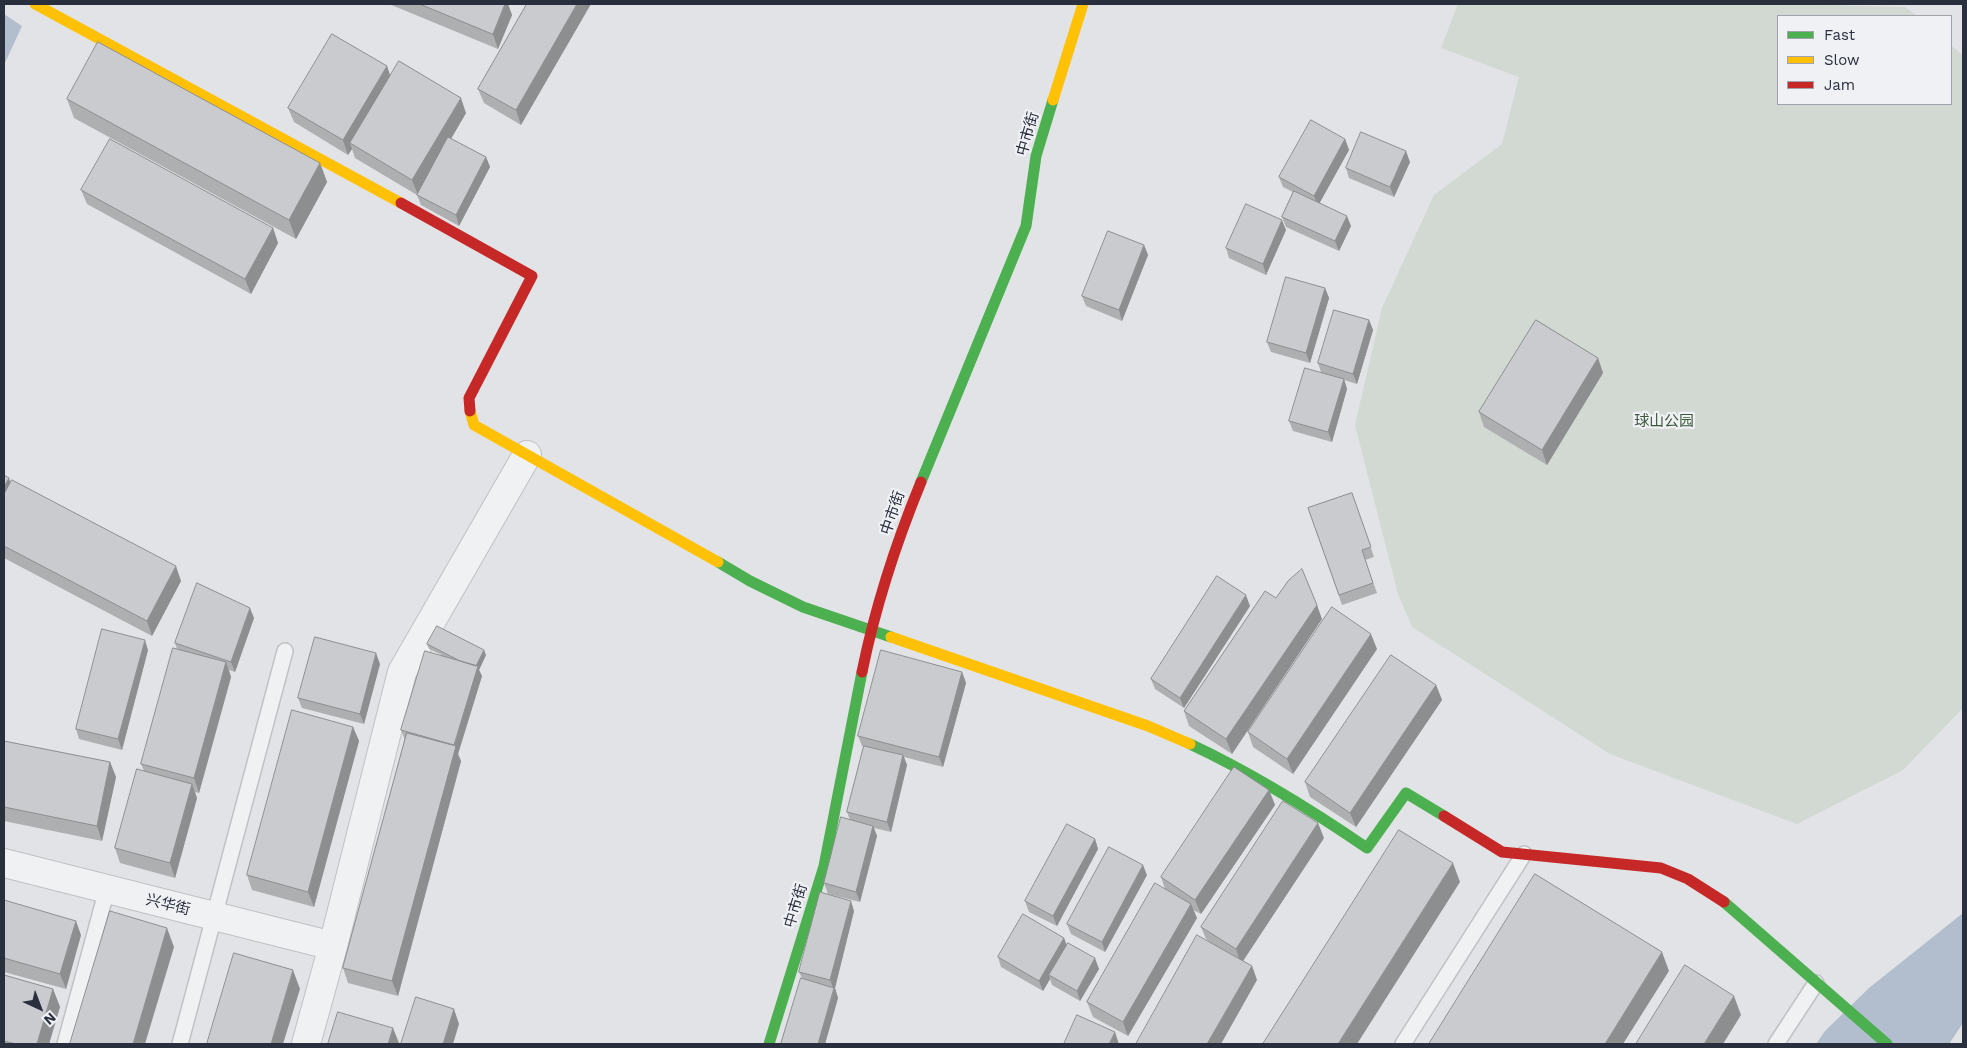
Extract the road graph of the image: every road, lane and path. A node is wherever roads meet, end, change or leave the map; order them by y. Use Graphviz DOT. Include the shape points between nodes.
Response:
graph roads {
  1 [pos="34,4"];
  2 [pos="1083,4"];
  3 [pos="527,455"];
  4 [pos="872,630"];
  5 [pos="285,651"];
  6 [pos="1524,854"];
  7 [pos="4,863"];
  8 [pos="107,889"];
  9 [pos="214,916"];
  10 [pos="333,946"];
  11 [pos="1816,982"];
  12 [pos="65,1044"];
  13 [pos="180,1044"];
  14 [pos="306,1044"];
  15 [pos="769,1044"];
  16 [pos="1403,1044"];
  17 [pos="1776,1044"];
  18 [pos="1887,1044"];
  1 -- 3 [label="street" via="532,276 469,398 474,425"];
  2 -- 4 [label="street, 中市街" via="1036,156 1026,226 912,503"];
  3 -- 4 [label="street" via="750,581 802,607"];
  3 -- 10 [label="street" via="402,672"];
  4 -- 6 [label="street" via="1186,742 1274,786 1367,848 1406,793 1502,852"];
  4 -- 15 [label="street, 中市街" via="824,866"];
  5 -- 9 [label="lane"];
  6 -- 11 [label="street" via="1661,868 1688,879 1730,905"];
  6 -- 16 [label="lane"];
  7 -- 8 [label="street, 兴华街"];
  8 -- 9 [label="street, 兴华街"];
  8 -- 12 [label="lane"];
  9 -- 10 [label="street, 兴华街"];
  9 -- 13 [label="lane"];
  10 -- 14 [label="street"];
  11 -- 17 [label="lane"];
  11 -- 18 [label="street"];
}
